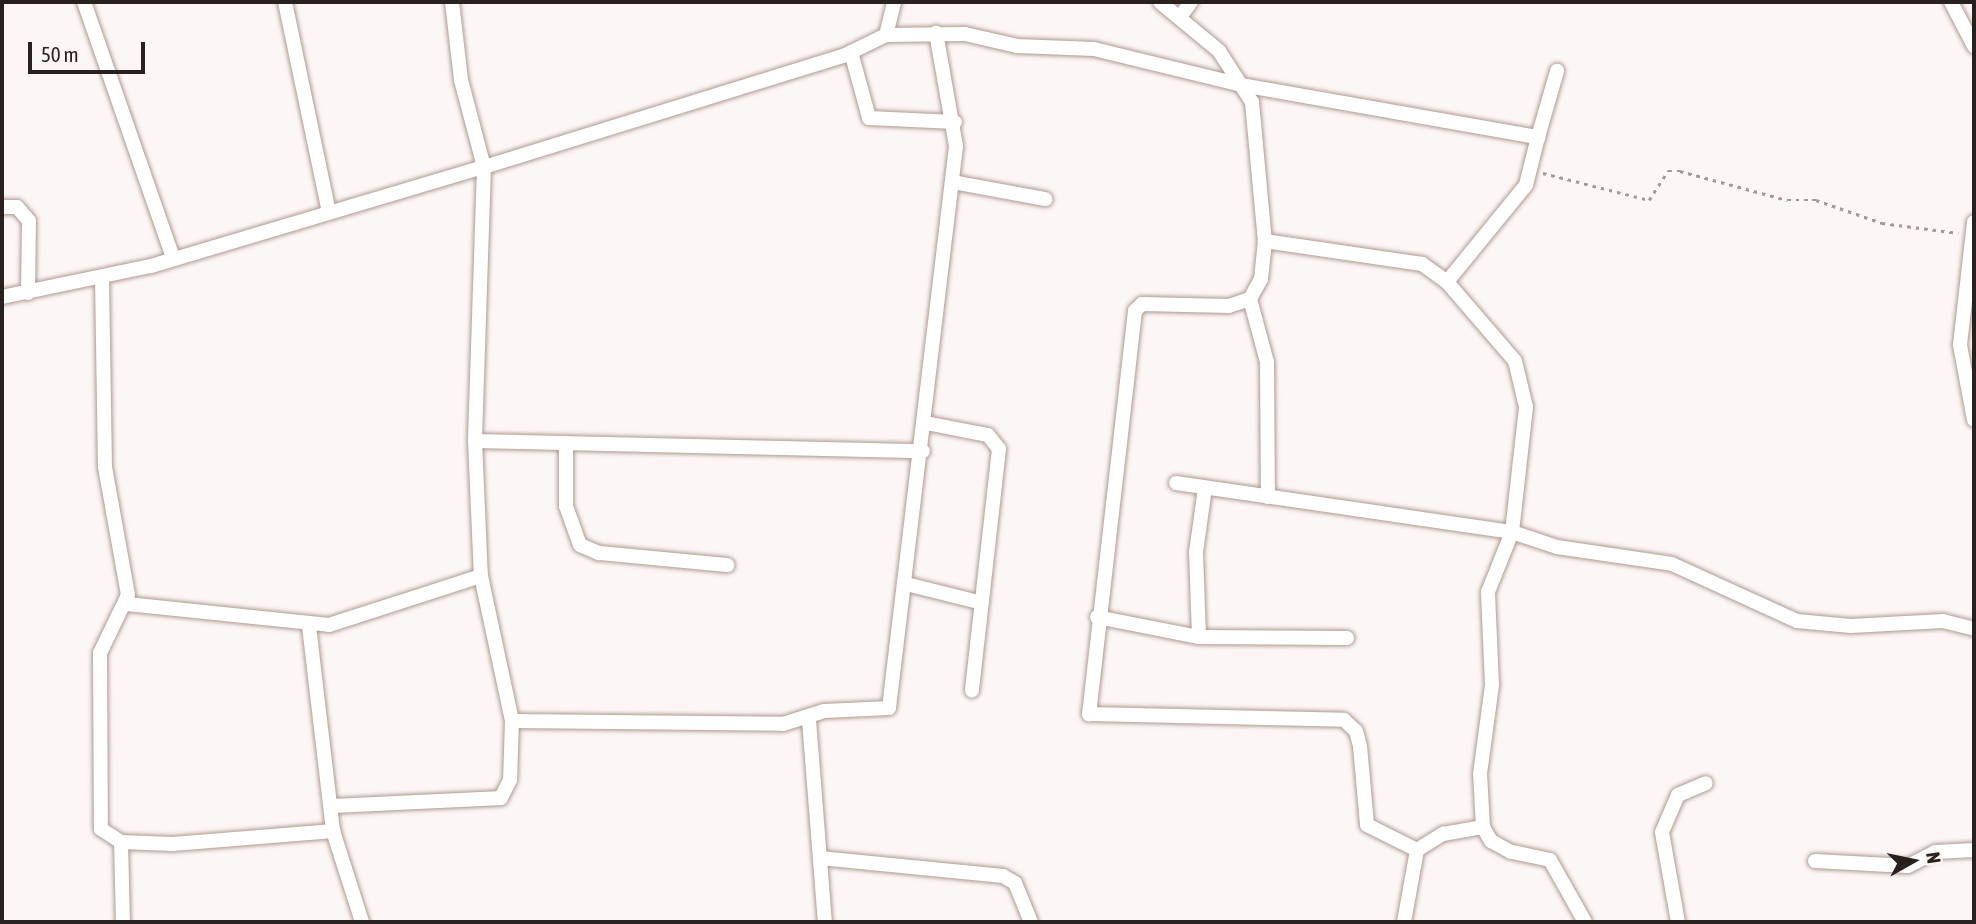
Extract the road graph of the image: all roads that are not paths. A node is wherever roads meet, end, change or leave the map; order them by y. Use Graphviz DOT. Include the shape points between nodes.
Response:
graph roads {
  1 [pos="84,2"];
  2 [pos="285,2"];
  3 [pos="452,2"];
  4 [pos="894,2"];
  5 [pos="1160,2"];
  6 [pos="1191,2"];
  7 [pos="1951,2"];
  8 [pos="1180,17"];
  9 [pos="936,33"];
  10 [pos="886,35"];
  11 [pos="1974,46"];
  12 [pos="851,52"];
  13 [pos="1557,71"];
  14 [pos="1242,85"];
  15 [pos="954,122"];
  16 [pos="1538,137"];
  17 [pos="484,167"];
  18 [pos="952,181"];
  19 [pos="1045,199"];
  20 [pos="2,207"];
  21 [pos="328,208"];
  22 [pos="1973,229"];
  23 [pos="1265,241"];
  24 [pos="172,255"];
  25 [pos="102,278"];
  26 [pos="1447,282"];
  27 [pos="28,293"];
  28 [pos="2,297"];
  29 [pos="1250,299"];
  30 [pos="1974,420"];
  31 [pos="926,423"];
  32 [pos="475,441"];
  33 [pos="566,443"];
  34 [pos="923,451"];
  35 [pos="1176,483"];
  36 [pos="1205,488"];
  37 [pos="1268,497"];
  38 [pos="1512,532"];
  39 [pos="727,565"];
  40 [pos="481,576"];
  41 [pos="906,584"];
  42 [pos="982,603"];
  43 [pos="127,604"];
  44 [pos="1097,617"];
  45 [pos="309,626"];
  46 [pos="1974,629"];
  47 [pos="1199,637"];
  48 [pos="1347,638"];
  49 [pos="972,690"];
  50 [pos="809,720"];
  51 [pos="512,721"];
  52 [pos="1706,783"];
  53 [pos="334,806"];
  54 [pos="1483,827"];
  55 [pos="332,831"];
  56 [pos="121,842"];
  57 [pos="1974,849"];
  58 [pos="1417,850"];
  59 [pos="820,858"];
  60 [pos="1815,861"];
  61 [pos="123,922"];
  62 [pos="362,922"];
  63 [pos="825,922"];
  64 [pos="1031,922"];
  65 [pos="1404,922"];
  66 [pos="1585,922"];
  67 [pos="1678,922"];
  1 -- 24 [label="street"];
  2 -- 21 [label="street"];
  3 -- 17 [label="street" via="459,69"];
  4 -- 10 [label="street"];
  5 -- 8 [label="street"];
  6 -- 8 [label="street"];
  7 -- 11 [label="street"];
  8 -- 14 [label="street" via="1219,51"];
  9 -- 10 [label="street"];
  9 -- 14 [label="street" via="1017,46 1094,49"];
  9 -- 15 [label="street"];
  10 -- 12 [label="street"];
  12 -- 15 [label="street" via="869,118"];
  12 -- 17 [label="street"];
  13 -- 16 [label="street"];
  14 -- 16 [label="street"];
  14 -- 23 [label="street" via="1252,102"];
  15 -- 18 [label="street"];
  16 -- 26 [label="street" via="1534,169"];
  17 -- 21 [label="street"];
  17 -- 32 [label="street"];
  18 -- 19 [label="street"];
  18 -- 31 [label="street"];
  20 -- 27 [label="street" via="17,207 29,221"];
  21 -- 24 [label="street"];
  22 -- 30 [label="street" via="1960,345"];
  23 -- 26 [label="street" via="1422,264"];
  23 -- 29 [label="street" via="1261,279"];
  24 -- 25 [label="street"];
  25 -- 27 [label="street"];
  25 -- 43 [label="street" via="105,467"];
  26 -- 38 [label="street" via="1515,361 1525,387"];
  27 -- 28 [label="street"];
  29 -- 37 [label="street" via="1268,362"];
  29 -- 44 [label="street" via="1200,309 1142,304 1135,311"];
  31 -- 34 [label="street"];
  31 -- 42 [label="street" via="988,435 997,443"];
  32 -- 33 [label="street"];
  32 -- 40 [label="street"];
  33 -- 34 [label="street"];
  33 -- 39 [label="street" via="566,506 580,545 599,553"];
  34 -- 41 [label="street"];
  35 -- 36 [label="street"];
  36 -- 37 [label="street"];
  36 -- 47 [label="street" via="1196,552"];
  37 -- 38 [label="street"];
  38 -- 46 [label="street" via="1557,547 1672,564 1797,621 1852,626 1943,621"];
  38 -- 54 [label="street" via="1488,592 1492,685 1480,774"];
  40 -- 45 [label="street" via="421,599"];
  40 -- 51 [label="street"];
  41 -- 42 [label="street"];
  41 -- 50 [label="street" via="889,708 879,713 835,710"];
  42 -- 49 [label="street"];
  43 -- 45 [label="street" via="261,614"];
  43 -- 56 [label="street" via="107,628 100,653 101,829"];
  44 -- 47 [label="street"];
  44 -- 58 [label="street" via="1089,714 1343,720 1356,731 1360,746 1367,825"];
  45 -- 53 [label="street" via="315,712"];
  47 -- 48 [label="street"];
  50 -- 51 [label="street"];
  50 -- 59 [label="street"];
  51 -- 53 [label="street" via="510,780 501,798"];
  52 -- 67 [label="street" via="1678,795 1662,832"];
  53 -- 55 [label="street"];
  54 -- 58 [label="street" via="1443,834"];
  54 -- 66 [label="street" via="1511,852 1549,860"];
  55 -- 56 [label="street"];
  55 -- 62 [label="street"];
  56 -- 61 [label="street"];
  57 -- 60 [label="street" via="1935,852 1908,866"];
  58 -- 65 [label="street"];
  59 -- 63 [label="street"];
  59 -- 64 [label="street" via="1003,876 1015,883"];
}
